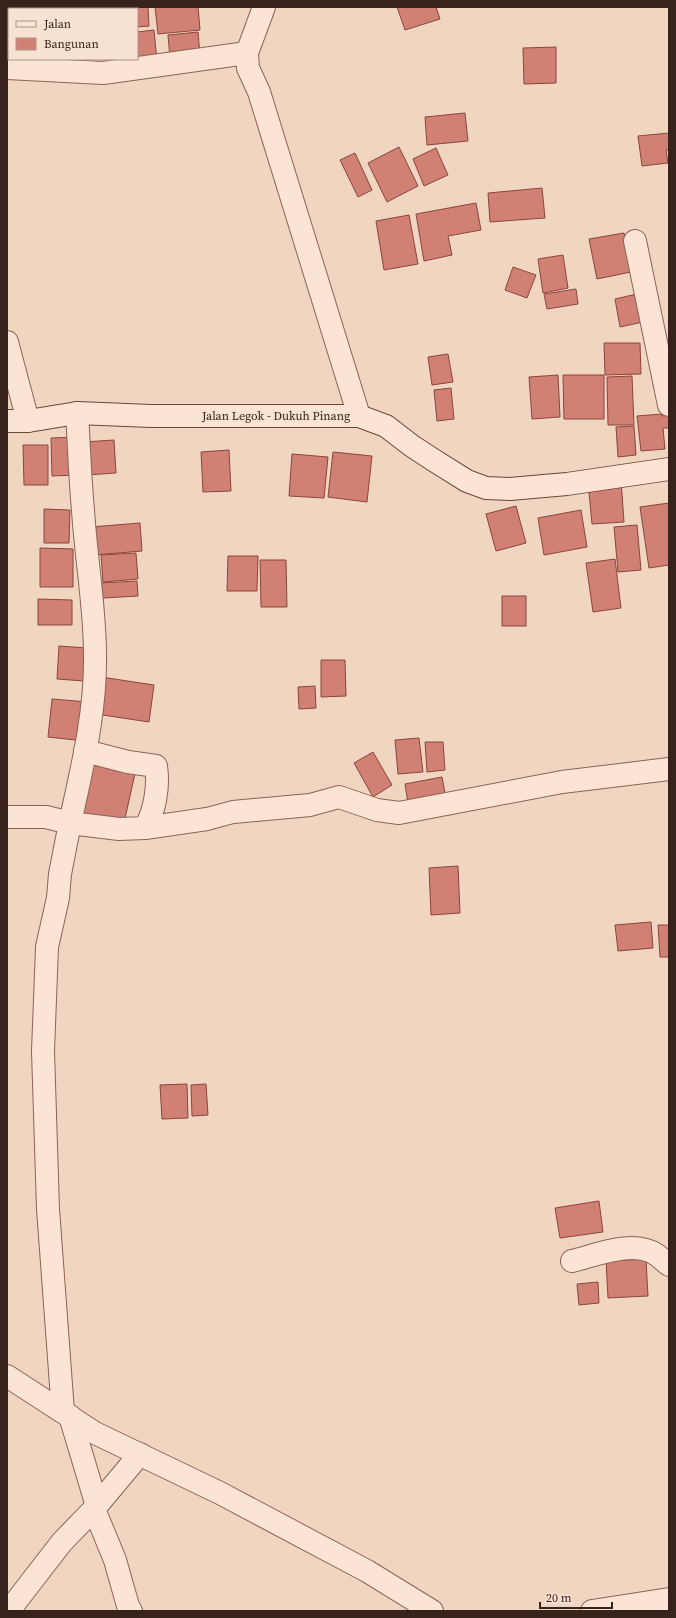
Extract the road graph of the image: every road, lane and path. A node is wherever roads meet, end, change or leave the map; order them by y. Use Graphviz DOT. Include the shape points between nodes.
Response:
graph roads {
  1 [pos="264,7"];
  2 [pos="247,53"];
  3 [pos="7,68"];
  4 [pos="635,241"];
  5 [pos="7,342"];
  6 [pos="669,405"];
  7 [pos="77,413"];
  8 [pos="359,416"];
  9 [pos="17,421"];
  10 [pos="669,469"];
  11 [pos="85,751"];
  12 [pos="669,769"];
  13 [pos="7,818"];
  14 [pos="70,823"];
  15 [pos="145,828"];
  16 [pos="572,1261"];
  17 [pos="669,1265"];
  18 [pos="7,1376"];
  19 [pos="66,1414"];
  20 [pos="140,1454"];
  21 [pos="96,1508"];
  22 [pos="669,1598"];
  23 [pos="11,1607"];
  24 [pos="131,1611"];
  25 [pos="432,1611"];
  26 [pos="592,1611"];
  1 -- 2 [label="street"];
  2 -- 3 [label="street" via="103,73"];
  2 -- 8 [label="street" via="248,68 259,92"];
  4 -- 6 [label="street"];
  5 -- 9 [label="street"];
  7 -- 8 [label="street, Jalan Legok - Dukuh Pinang" via="150,416"];
  7 -- 9 [label="street, Jalan Legok - Dukuh Pinang"];
  7 -- 11 [label="street" via="82,511 96,656 92,712"];
  8 -- 10 [label="street, Jalan Legok - Dukuh Pinang" via="386,426 467,481 486,488 510,489 567,484"];
  11 -- 14 [label="street"];
  11 -- 15 [label="street" via="156,766 158,778 151,818"];
  12 -- 15 [label="street" via="562,782 399,813 377,810 339,797 310,805 233,812 207,819"];
  13 -- 14 [label="street" via="46,817"];
  14 -- 15 [label="street" via="119,829"];
  14 -- 19 [label="street" via="47,947 42,1051 48,1209"];
  16 -- 17 [label="street" via="626,1248 648,1251"];
  18 -- 19 [label="street"];
  19 -- 20 [label="street" via="95,1433"];
  19 -- 21 [label="street"];
  20 -- 21 [label="street"];
  20 -- 25 [label="street" via="220,1493 360,1568"];
  21 -- 23 [label="street" via="62,1542"];
  21 -- 24 [label="street"];
  22 -- 26 [label="street"];
}
